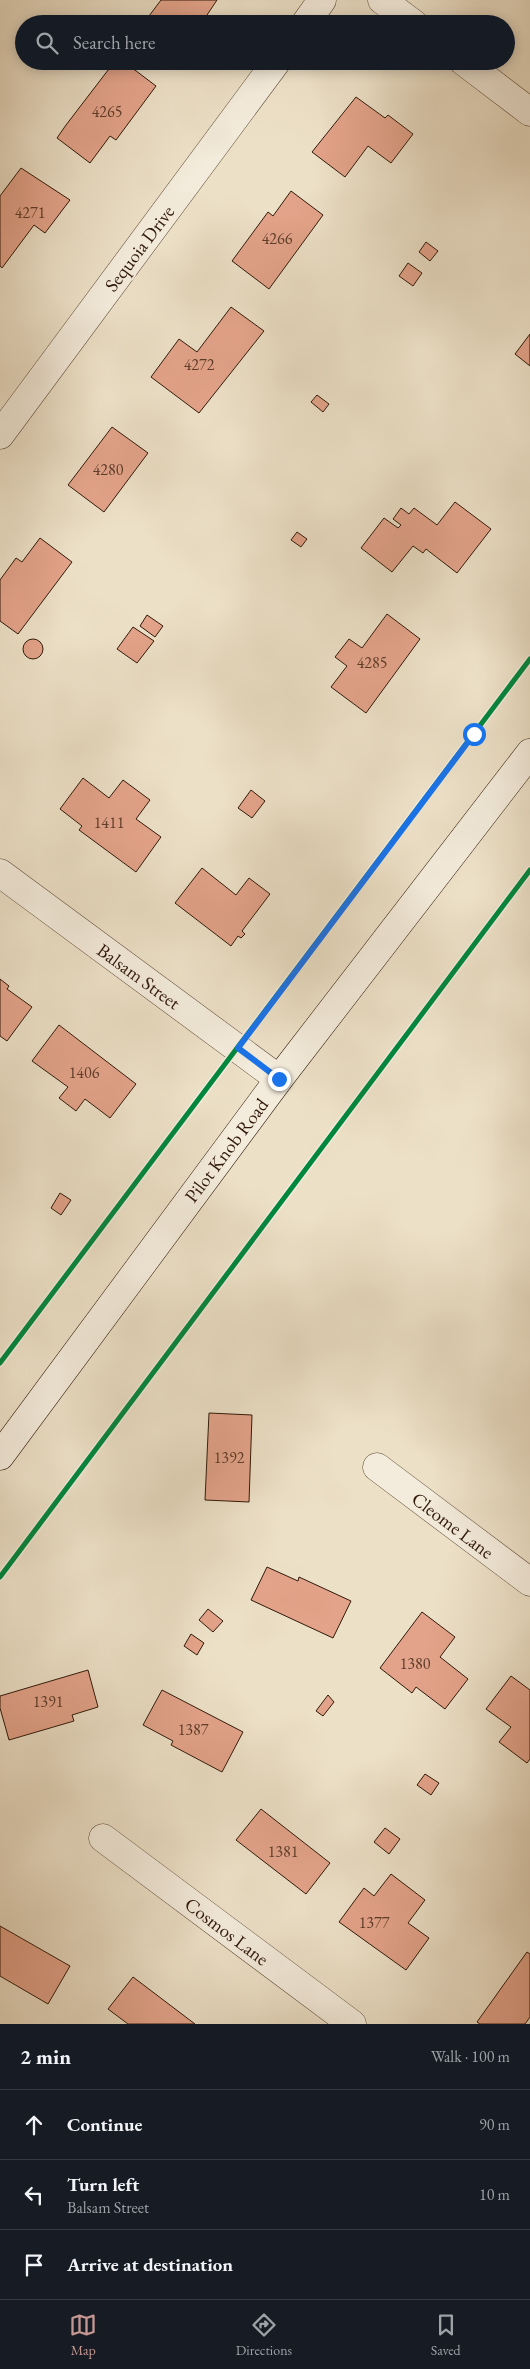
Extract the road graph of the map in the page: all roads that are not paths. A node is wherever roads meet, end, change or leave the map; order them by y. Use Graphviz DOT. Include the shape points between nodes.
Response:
graph roads {
  1 [pos="322,0"];
  2 [pos="382,0"];
  3 [pos="311,15"];
  4 [pos="402,15"];
  5 [pos="270,70"];
  6 [pos="475,70"];
  7 [pos="530,112"];
  8 [pos="0,435"];
  9 [pos="530,753"];
  10 [pos="0,873"];
  11 [pos="279,1079"];
  12 [pos="0,1456"];
  13 [pos="377,1467"];
  14 [pos="530,1582"];
  15 [pos="103,1838"];
  16 [pos="352,2024"];
  1 -- 3 [label="street"];
  2 -- 4 [label="street"];
  5 -- 8 [label="street, Sequoia Drive"];
  6 -- 7 [label="street"];
  9 -- 11 [label="street, Pilot Knob Road"];
  10 -- 11 [label="street, Balsam Street"];
  11 -- 12 [label="street, Pilot Knob Road"];
  13 -- 14 [label="street, Cleome Lane"];
  15 -- 16 [label="street, Cosmos Lane"];
}
